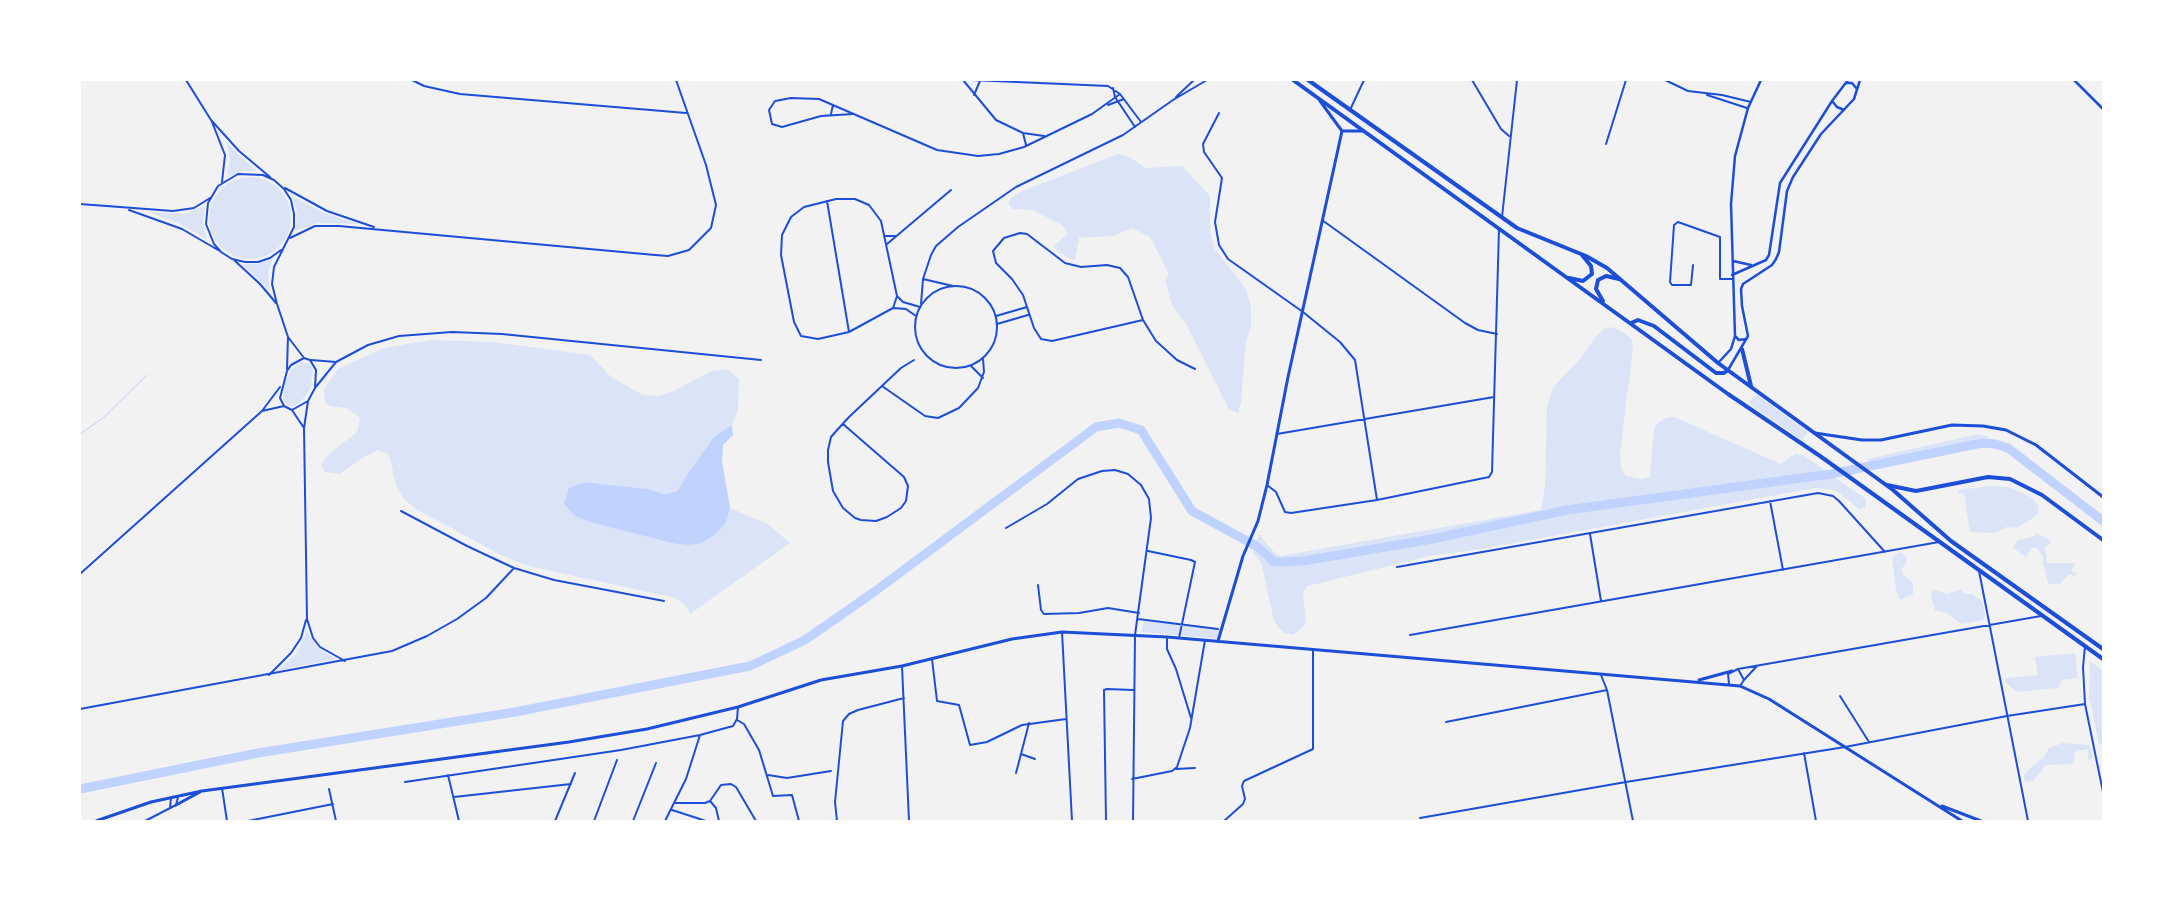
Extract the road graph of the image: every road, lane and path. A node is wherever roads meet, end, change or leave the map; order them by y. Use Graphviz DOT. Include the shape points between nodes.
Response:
graph roads {
  1 [pos="186,80"];
  2 [pos="412,80"];
  3 [pos="676,80"];
  4 [pos="963,80"];
  5 [pos="971,80"];
  6 [pos="980,80"];
  7 [pos="1207,80"];
  8 [pos="1293,80"];
  9 [pos="1308,80"];
  10 [pos="1364,80"];
  11 [pos="1472,80"];
  12 [pos="1517,80"];
  13 [pos="1626,80"];
  14 [pos="1665,80"];
  15 [pos="1762,80"];
  16 [pos="1860,80"];
  17 [pos="2074,80"];
  18 [pos="1193,81"];
  19 [pos="1847,81"];
  20 [pos="1113,88"];
  21 [pos="1858,91"];
  22 [pos="1312,93"];
  23 [pos="1120,94"];
  24 [pos="1704,94"];
  25 [pos="974,95"];
  26 [pos="1115,97"];
  27 [pos="1124,99"];
  28 [pos="1173,100"];
  29 [pos="1832,100"];
  30 [pos="1119,102"];
  31 [pos="1751,102"];
  32 [pos="833,104"];
  33 [pos="1108,104"];
  34 [pos="1748,108"];
  35 [pos="2103,109"];
  36 [pos="1350,110"];
  37 [pos="1845,110"];
  38 [pos="687,113"];
  39 [pos="1219,113"];
  40 [pos="831,114"];
  41 [pos="853,114"];
  42 [pos="211,120"];
  43 [pos="1141,123"];
  44 [pos="1135,127"];
  45 [pos="1342,131"];
  46 [pos="1364,131"];
  47 [pos="1023,133"];
  48 [pos="1044,136"];
  49 [pos="1510,136"];
  50 [pos="1606,144"];
  51 [pos="1026,146"];
  52 [pos="274,180"];
  53 [pos="221,184"];
  54 [pos="281,186"];
  55 [pos="951,190"];
  56 [pos="210,198"];
  57 [pos="827,201"];
  58 [pos="80,204"];
  59 [pos="127,209"];
  60 [pos="1502,218"];
  61 [pos="1322,220"];
  62 [pos="1499,228"];
  63 [pos="379,229"];
  64 [pos="885,236"];
  65 [pos="895,236"];
  66 [pos="290,238"];
  67 [pos="887,244"];
  68 [pos="281,250"];
  69 [pos="221,252"];
  70 [pos="1581,254"];
  71 [pos="232,259"];
  72 [pos="1732,261"];
  73 [pos="1693,265"];
  74 [pos="1752,265"];
  75 [pos="1732,275"];
  76 [pos="1567,278"];
  77 [pos="923,279"];
  78 [pos="1732,279"];
  79 [pos="1623,280"];
  80 [pos="954,286"];
  81 [pos="897,296"];
  82 [pos="276,304"];
  83 [pos="1605,304"];
  84 [pos="921,306"];
  85 [pos="1027,307"];
  86 [pos="893,308"];
  87 [pos="1303,312"];
  88 [pos="1029,315"];
  89 [pos="916,316"];
  90 [pos="996,316"];
  91 [pos="1144,320"];
  92 [pos="1631,323"];
  93 [pos="997,324"];
  94 [pos="850,332"];
  95 [pos="1497,334"];
  96 [pos="1735,336"];
  97 [pos="288,337"];
  98 [pos="1747,338"];
  99 [pos="1742,349"];
  100 [pos="304,358"];
  101 [pos="983,359"];
  102 [pos="310,360"];
  103 [pos="761,360"];
  104 [pos="914,360"];
  105 [pos="336,362"];
  106 [pos="1718,363"];
  107 [pos="971,366"];
  108 [pos="1195,369"];
  109 [pos="1728,370"];
  110 [pos="287,371"];
  111 [pos="982,378"];
  112 [pos="282,384"];
  113 [pos="882,386"];
  114 [pos="1751,386"];
  115 [pos="315,388"];
  116 [pos="1494,397"];
  117 [pos="308,401"];
  118 [pos="284,406"];
  119 [pos="292,410"];
  120 [pos="262,411"];
  121 [pos="1366,420"];
  122 [pos="843,424"];
  123 [pos="304,428"];
  124 [pos="1814,433"];
  125 [pos="1277,434"];
  126 [pos="1884,484"];
  127 [pos="1267,485"];
  128 [pos="2103,497"];
  129 [pos="1377,500"];
  130 [pos="1770,501"];
  131 [pos="401,511"];
  132 [pos="1006,528"];
  133 [pos="1590,534"];
  134 [pos="2103,540"];
  135 [pos="1939,542"];
  136 [pos="1148,551"];
  137 [pos="1885,552"];
  138 [pos="1398,567"];
  139 [pos="514,568"];
  140 [pos="1783,570"];
  141 [pos="1979,571"];
  142 [pos="81,573"];
  143 [pos="1038,585"];
  144 [pos="1601,600"];
  145 [pos="664,601"];
  146 [pos="1139,613"];
  147 [pos="2044,616"];
  148 [pos="307,618"];
  149 [pos="1138,619"];
  150 [pos="1180,624"];
  151 [pos="1990,624"];
  152 [pos="1220,630"];
  153 [pos="1062,632"];
  154 [pos="1410,634"];
  155 [pos="1135,635"];
  156 [pos="1167,637"];
  157 [pos="1179,638"];
  158 [pos="1204,640"];
  159 [pos="1217,641"];
  160 [pos="1227,642"];
  161 [pos="2085,646"];
  162 [pos="1313,649"];
  163 [pos="2103,649"];
  164 [pos="932,659"];
  165 [pos="2103,659"];
  166 [pos="344,661"];
  167 [pos="1759,665"];
  168 [pos="902,666"];
  169 [pos="1738,669"];
  170 [pos="1732,671"];
  171 [pos="1600,673"];
  172 [pos="270,674"];
  173 [pos="1744,680"];
  174 [pos="1697,681"];
  175 [pos="1730,684"];
  176 [pos="1740,686"];
  177 [pos="1134,690"];
  178 [pos="1607,690"];
  179 [pos="1840,696"];
  180 [pos="904,698"];
  181 [pos="2085,704"];
  182 [pos="738,707"];
  183 [pos="80,709"];
  184 [pos="2006,716"];
  185 [pos="1066,719"];
  186 [pos="737,720"];
  187 [pos="1192,720"];
  188 [pos="1446,722"];
  189 [pos="1029,723"];
  190 [pos="700,735"];
  191 [pos="1869,742"];
  192 [pos="1845,748"];
  193 [pos="1804,753"];
  194 [pos="1021,754"];
  195 [pos="1035,759"];
  196 [pos="617,760"];
  197 [pos="656,763"];
  198 [pos="1195,768"];
  199 [pos="1176,769"];
  200 [pos="831,771"];
  201 [pos="575,773"];
  202 [pos="448,774"];
  203 [pos="1016,774"];
  204 [pos="768,775"];
  205 [pos="1132,778"];
  206 [pos="405,782"];
  207 [pos="1626,782"];
  208 [pos="571,784"];
  209 [pos="222,788"];
  210 [pos="329,789"];
  211 [pos="202,791"];
  212 [pos="2103,792"];
  213 [pos="178,796"];
  214 [pos="171,797"];
  215 [pos="454,797"];
  216 [pos="710,801"];
  217 [pos="675,803"];
  218 [pos="333,804"];
  219 [pos="1936,804"];
  220 [pos="176,805"];
  221 [pos="170,808"];
  222 [pos="672,810"];
  223 [pos="1420,818"];
  224 [pos="96,821"];
  225 [pos="145,821"];
  226 [pos="227,821"];
  227 [pos="248,821"];
  228 [pos="336,821"];
  229 [pos="459,821"];
  230 [pos="555,821"];
  231 [pos="594,821"];
  232 [pos="633,821"];
  233 [pos="666,821"];
  234 [pos="706,821"];
  235 [pos="719,821"];
  236 [pos="756,821"];
  237 [pos="799,821"];
  238 [pos="837,821"];
  239 [pos="909,821"];
  240 [pos="1072,821"];
  241 [pos="1106,821"];
  242 [pos="1133,821"];
  243 [pos="1224,821"];
  244 [pos="1633,821"];
  245 [pos="1816,821"];
  246 [pos="1962,821"];
  247 [pos="1981,821"];
  248 [pos="2028,821"];
  1 -- 42 [label="street"];
  2 -- 38 [label="street" via="460,94"];
  3 -- 38 [label="street"];
  4 -- 25 [label="street"];
  5 -- 6 [label="street"];
  6 -- 20 [label="street"];
  6 -- 25 [label="street"];
  7 -- 28 [label="street"];
  8 -- 22 [label="main road"];
  9 -- 36 [label="main road"];
  10 -- 36 [label="street"];
  11 -- 49 [label="street" via="1501,129"];
  12 -- 49 [label="street"];
  13 -- 50 [label="street"];
  14 -- 24 [label="street" via="1688,91"];
  15 -- 31 [label="street"];
  16 -- 21 [label="street"];
  17 -- 35 [label="street"];
  18 -- 28 [label="street"];
  19 -- 21 [label="street"];
  19 -- 29 [label="street"];
  20 -- 23 [label="street"];
  20 -- 26 [label="street"];
  21 -- 37 [label="street"];
  22 -- 45 [label="main road"];
  22 -- 46 [label="main road"];
  23 -- 26 [label="street"];
  23 -- 27 [label="street"];
  24 -- 31 [label="street"];
  24 -- 34 [label="street"];
  25 -- 47 [label="street" via="996,120"];
  26 -- 30 [label="street"];
  26 -- 33 [label="street"];
  27 -- 30 [label="street"];
  27 -- 43 [label="street"];
  28 -- 43 [label="street"];
  29 -- 37 [label="street"];
  29 -- 74 [label="street" via="1780,183 1769,255 1766,260"];
  30 -- 33 [label="street"];
  30 -- 44 [label="street"];
  31 -- 34 [label="street"];
  32 -- 40 [label="street"];
  32 -- 40 [label="street" via="819,98 791,98 775,101 768,110 772,124 782,127"];
  32 -- 41 [label="street"];
  33 -- 48 [label="street"];
  34 -- 72 [label="street" via="1731,185"];
  36 -- 60 [label="main road"];
  37 -- 98 [label="street" via="1821,134 1787,191 1776,260 1772,266 1747,280 1741,289"];
  38 -- 63 [label="street" via="709,174 716,205 711,228 689,250 679,254 655,255"];
  39 -- 87 [label="street" via="1203,144 1208,159 1220,173 1223,186 1215,222 1223,252 1244,271"];
  40 -- 41 [label="street"];
  41 -- 51 [label="street" via="937,150 990,155"];
  42 -- 52 [label="street" via="239,151"];
  42 -- 53 [label="street" via="226,155"];
  43 -- 44 [label="street"];
  44 -- 77 [label="street" via="1016,187 974,215 936,246 926,264"];
  45 -- 46 [label="main road"];
  45 -- 61 [label="main road"];
  46 -- 62 [label="main road"];
  47 -- 48 [label="street"];
  47 -- 51 [label="street"];
  48 -- 51 [label="street"];
  49 -- 60 [label="street"];
  52 -- 53 [label="street" via="251,173 238,174"];
  52 -- 54 [label="street"];
  53 -- 56 [label="street"];
  54 -- 63 [label="street" via="327,211"];
  54 -- 66 [label="street" via="291,200 294,214"];
  55 -- 65 [label="street"];
  56 -- 59 [label="street" via="184,211"];
  56 -- 69 [label="street" via="205,213 206,224"];
  57 -- 64 [label="street" via="846,198 870,205 881,220"];
  57 -- 94 [label="street"];
  57 -- 94 [label="street" via="804,207 791,217 782,235 781,255 794,322 801,336 818,339"];
  58 -- 59 [label="street"];
  59 -- 69 [label="street" via="182,229"];
  60 -- 70 [label="main road" via="1534,236"];
  61 -- 87 [label="main road"];
  61 -- 95 [label="street" via="1465,323"];
  62 -- 76 [label="main road"];
  62 -- 95 [label="street"];
  63 -- 66 [label="street" via="315,226"];
  64 -- 65 [label="street"];
  64 -- 67 [label="street"];
  65 -- 67 [label="street"];
  66 -- 68 [label="street"];
  67 -- 81 [label="street"];
  68 -- 71 [label="street" via="258,262"];
  68 -- 82 [label="street" via="272,276"];
  69 -- 71 [label="street"];
  70 -- 76 [label="main road" via="1591,266 1592,274 1583,281"];
  70 -- 79 [label="main road" via="1599,262"];
  71 -- 82 [label="street" via="260,284"];
  72 -- 74 [label="street"];
  72 -- 75 [label="street"];
  73 -- 78 [label="street" via="1691,285 1670,282 1674,225 1678,222 1720,236 1720,279"];
  74 -- 75 [label="street"];
  75 -- 78 [label="street"];
  76 -- 83 [label="main road"];
  77 -- 80 [label="street"];
  77 -- 84 [label="street"];
  78 -- 96 [label="street"];
  79 -- 83 [label="main road" via="1606,276 1598,280 1596,289"];
  79 -- 106 [label="main road"];
  80 -- 84 [label="street" via="941,288"];
  80 -- 90 [label="street" via="965,287 984,297"];
  81 -- 84 [label="street" via="903,302"];
  81 -- 86 [label="street"];
  82 -- 97 [label="street"];
  83 -- 92 [label="main road"];
  84 -- 89 [label="street"];
  85 -- 88 [label="street"];
  85 -- 90 [label="street"];
  85 -- 91 [label="street" via="1018,286 993,256 996,246 1015,233 1026,234 1065,263 1081,267 1120,268 1128,277"];
  86 -- 89 [label="street" via="906,309"];
  86 -- 94 [label="street"];
  87 -- 121 [label="street" via="1340,342 1355,360"];
  87 -- 125 [label="main road"];
  88 -- 91 [label="street" via="1041,339 1052,341"];
  88 -- 93 [label="street"];
  89 -- 107 [label="street" via="917,342 933,362 958,369"];
  90 -- 93 [label="street"];
  91 -- 108 [label="street" via="1162,348"];
  92 -- 109 [label="main road" via="1638,320 1654,326 1716,373"];
  92 -- 135 [label="main road"];
  93 -- 101 [label="street" via="996,339"];
  95 -- 116 [label="street"];
  96 -- 98 [label="street" via="1739,340"];
  96 -- 106 [label="street" via="1731,349"];
  97 -- 100 [label="street"];
  97 -- 110 [label="street"];
  98 -- 99 [label="street"];
  99 -- 109 [label="street"];
  99 -- 114 [label="main road"];
  100 -- 102 [label="street"];
  100 -- 110 [label="street"];
  101 -- 107 [label="street"];
  101 -- 111 [label="street"];
  102 -- 105 [label="street"];
  102 -- 115 [label="street" via="316,370"];
  103 -- 105 [label="street" via="502,334 452,332 399,336 379,341"];
  104 -- 113 [label="street"];
  105 -- 115 [label="street"];
  106 -- 109 [label="main road"];
  107 -- 111 [label="street"];
  109 -- 114 [label="main road"];
  110 -- 112 [label="street"];
  111 -- 113 [label="street" via="975,393 959,408 938,418 925,416"];
  112 -- 118 [label="street" via="280,398"];
  112 -- 120 [label="street"];
  113 -- 122 [label="street"];
  114 -- 124 [label="main road"];
  115 -- 117 [label="street"];
  116 -- 121 [label="street"];
  116 -- 129 [label="street" via="1492,472 1485,480"];
  117 -- 119 [label="street"];
  117 -- 123 [label="street"];
  118 -- 119 [label="street"];
  118 -- 120 [label="street"];
  119 -- 123 [label="street"];
  120 -- 142 [label="street"];
  121 -- 125 [label="street"];
  121 -- 129 [label="street"];
  122 -- 122 [label="street" via="831,437 827,457 833,491 855,518 868,521 886,517 906,501 908,486 904,477"];
  123 -- 148 [label="street"];
  124 -- 126 [label="main road"];
  124 -- 128 [label="main road" via="1881,440 1952,425 2006,430 2036,445"];
  125 -- 127 [label="main road"];
  126 -- 134 [label="main road" via="1916,491 1988,477 2010,479 2042,495"];
  126 -- 163 [label="main road" via="1951,541"];
  127 -- 129 [label="street" via="1276,492 1283,509 1288,512"];
  127 -- 152 [label="main road" via="1258,522 1243,556"];
  130 -- 133 [label="street"];
  130 -- 137 [label="street" via="1818,493 1833,496"];
  130 -- 140 [label="street"];
  131 -- 139 [label="street"];
  132 -- 136 [label="street" via="1047,504 1078,479 1115,470 1134,478 1146,492 1152,511"];
  133 -- 138 [label="street"];
  133 -- 144 [label="street"];
  135 -- 137 [label="street"];
  135 -- 141 [label="main road"];
  136 -- 146 [label="street"];
  136 -- 150 [label="street" via="1191,560 1195,564"];
  137 -- 140 [label="street"];
  139 -- 145 [label="street" via="562,582"];
  139 -- 166 [label="street" via="486,598 441,629 392,651"];
  140 -- 144 [label="street"];
  141 -- 147 [label="main road"];
  141 -- 151 [label="street"];
  143 -- 146 [label="street" via="1044,614 1108,608"];
  144 -- 154 [label="street"];
  146 -- 149 [label="street"];
  147 -- 151 [label="street"];
  147 -- 161 [label="main road"];
  148 -- 166 [label="street" via="320,647"];
  148 -- 172 [label="street" via="292,653"];
  149 -- 150 [label="street"];
  149 -- 155 [label="street"];
  150 -- 152 [label="street"];
  150 -- 157 [label="street"];
  151 -- 167 [label="street"];
  151 -- 184 [label="street"];
  152 -- 159 [label="main road"];
  152 -- 160 [label="main road"];
  153 -- 155 [label="main road"];
  153 -- 164 [label="main road" via="1012,639"];
  153 -- 185 [label="street"];
  155 -- 156 [label="main road"];
  155 -- 177 [label="street"];
  156 -- 157 [label="main road"];
  156 -- 187 [label="street" via="1167,649"];
  157 -- 158 [label="main road"];
  158 -- 159 [label="main road"];
  158 -- 187 [label="street"];
  159 -- 160 [label="main road"];
  160 -- 162 [label="main road"];
  161 -- 165 [label="main road"];
  161 -- 181 [label="street"];
  162 -- 171 [label="main road"];
  162 -- 243 [label="street" via="1313,748 1244,781 1243,804"];
  164 -- 168 [label="main road"];
  164 -- 189 [label="street" via="937,701 959,705 970,745 987,742"];
  166 -- 172 [label="street"];
  167 -- 169 [label="street"];
  167 -- 173 [label="street"];
  168 -- 180 [label="street"];
  168 -- 182 [label="main road" via="820,680"];
  169 -- 170 [label="street"];
  169 -- 173 [label="street"];
  170 -- 174 [label="main road"];
  170 -- 175 [label="street" via="1727,678"];
  171 -- 174 [label="main road"];
  171 -- 178 [label="street"];
  172 -- 183 [label="street"];
  173 -- 176 [label="street"];
  174 -- 175 [label="main road"];
  175 -- 176 [label="main road"];
  176 -- 192 [label="main road" via="1769,699"];
  177 -- 205 [label="street"];
  177 -- 241 [label="street" via="1104,690"];
  178 -- 188 [label="street"];
  178 -- 207 [label="street"];
  179 -- 191 [label="street"];
  180 -- 238 [label="street" via="858,710 843,721 835,802"];
  180 -- 239 [label="street"];
  181 -- 184 [label="street"];
  181 -- 212 [label="street"];
  182 -- 186 [label="street"];
  182 -- 209 [label="main road" via="673,724 570,742"];
  184 -- 191 [label="street"];
  184 -- 248 [label="street"];
  185 -- 189 [label="street"];
  185 -- 240 [label="street"];
  186 -- 190 [label="street" via="730,728"];
  186 -- 204 [label="street" via="744,724 759,750"];
  187 -- 199 [label="street"];
  189 -- 194 [label="street"];
  190 -- 202 [label="street" via="621,750"];
  190 -- 217 [label="street"];
  191 -- 192 [label="street"];
  192 -- 193 [label="street"];
  192 -- 219 [label="main road"];
  193 -- 207 [label="street"];
  193 -- 245 [label="street"];
  194 -- 195 [label="street"];
  194 -- 203 [label="street"];
  196 -- 231 [label="street"];
  197 -- 232 [label="street"];
  198 -- 199 [label="street"];
  199 -- 205 [label="street"];
  200 -- 204 [label="street" via="788,778"];
  201 -- 208 [label="street"];
  202 -- 206 [label="street"];
  202 -- 215 [label="street"];
  204 -- 237 [label="street" via="774,796 792,795"];
  205 -- 242 [label="street"];
  207 -- 223 [label="street"];
  207 -- 244 [label="street"];
  208 -- 215 [label="street"];
  208 -- 230 [label="street"];
  209 -- 211 [label="main road"];
  209 -- 226 [label="street"];
  210 -- 218 [label="street"];
  211 -- 213 [label="main road"];
  211 -- 220 [label="main road"];
  213 -- 214 [label="main road"];
  213 -- 220 [label="street"];
  214 -- 221 [label="street"];
  214 -- 224 [label="main road"];
  215 -- 229 [label="street"];
  216 -- 217 [label="street"];
  216 -- 235 [label="street" via="716,808"];
  216 -- 236 [label="street" via="721,785 731,784"];
  217 -- 222 [label="street"];
  218 -- 227 [label="street"];
  218 -- 228 [label="street"];
  219 -- 246 [label="main road"];
  219 -- 247 [label="main road"];
  220 -- 221 [label="street"];
  221 -- 225 [label="street"];
  222 -- 233 [label="street"];
  222 -- 234 [label="street"];
}
